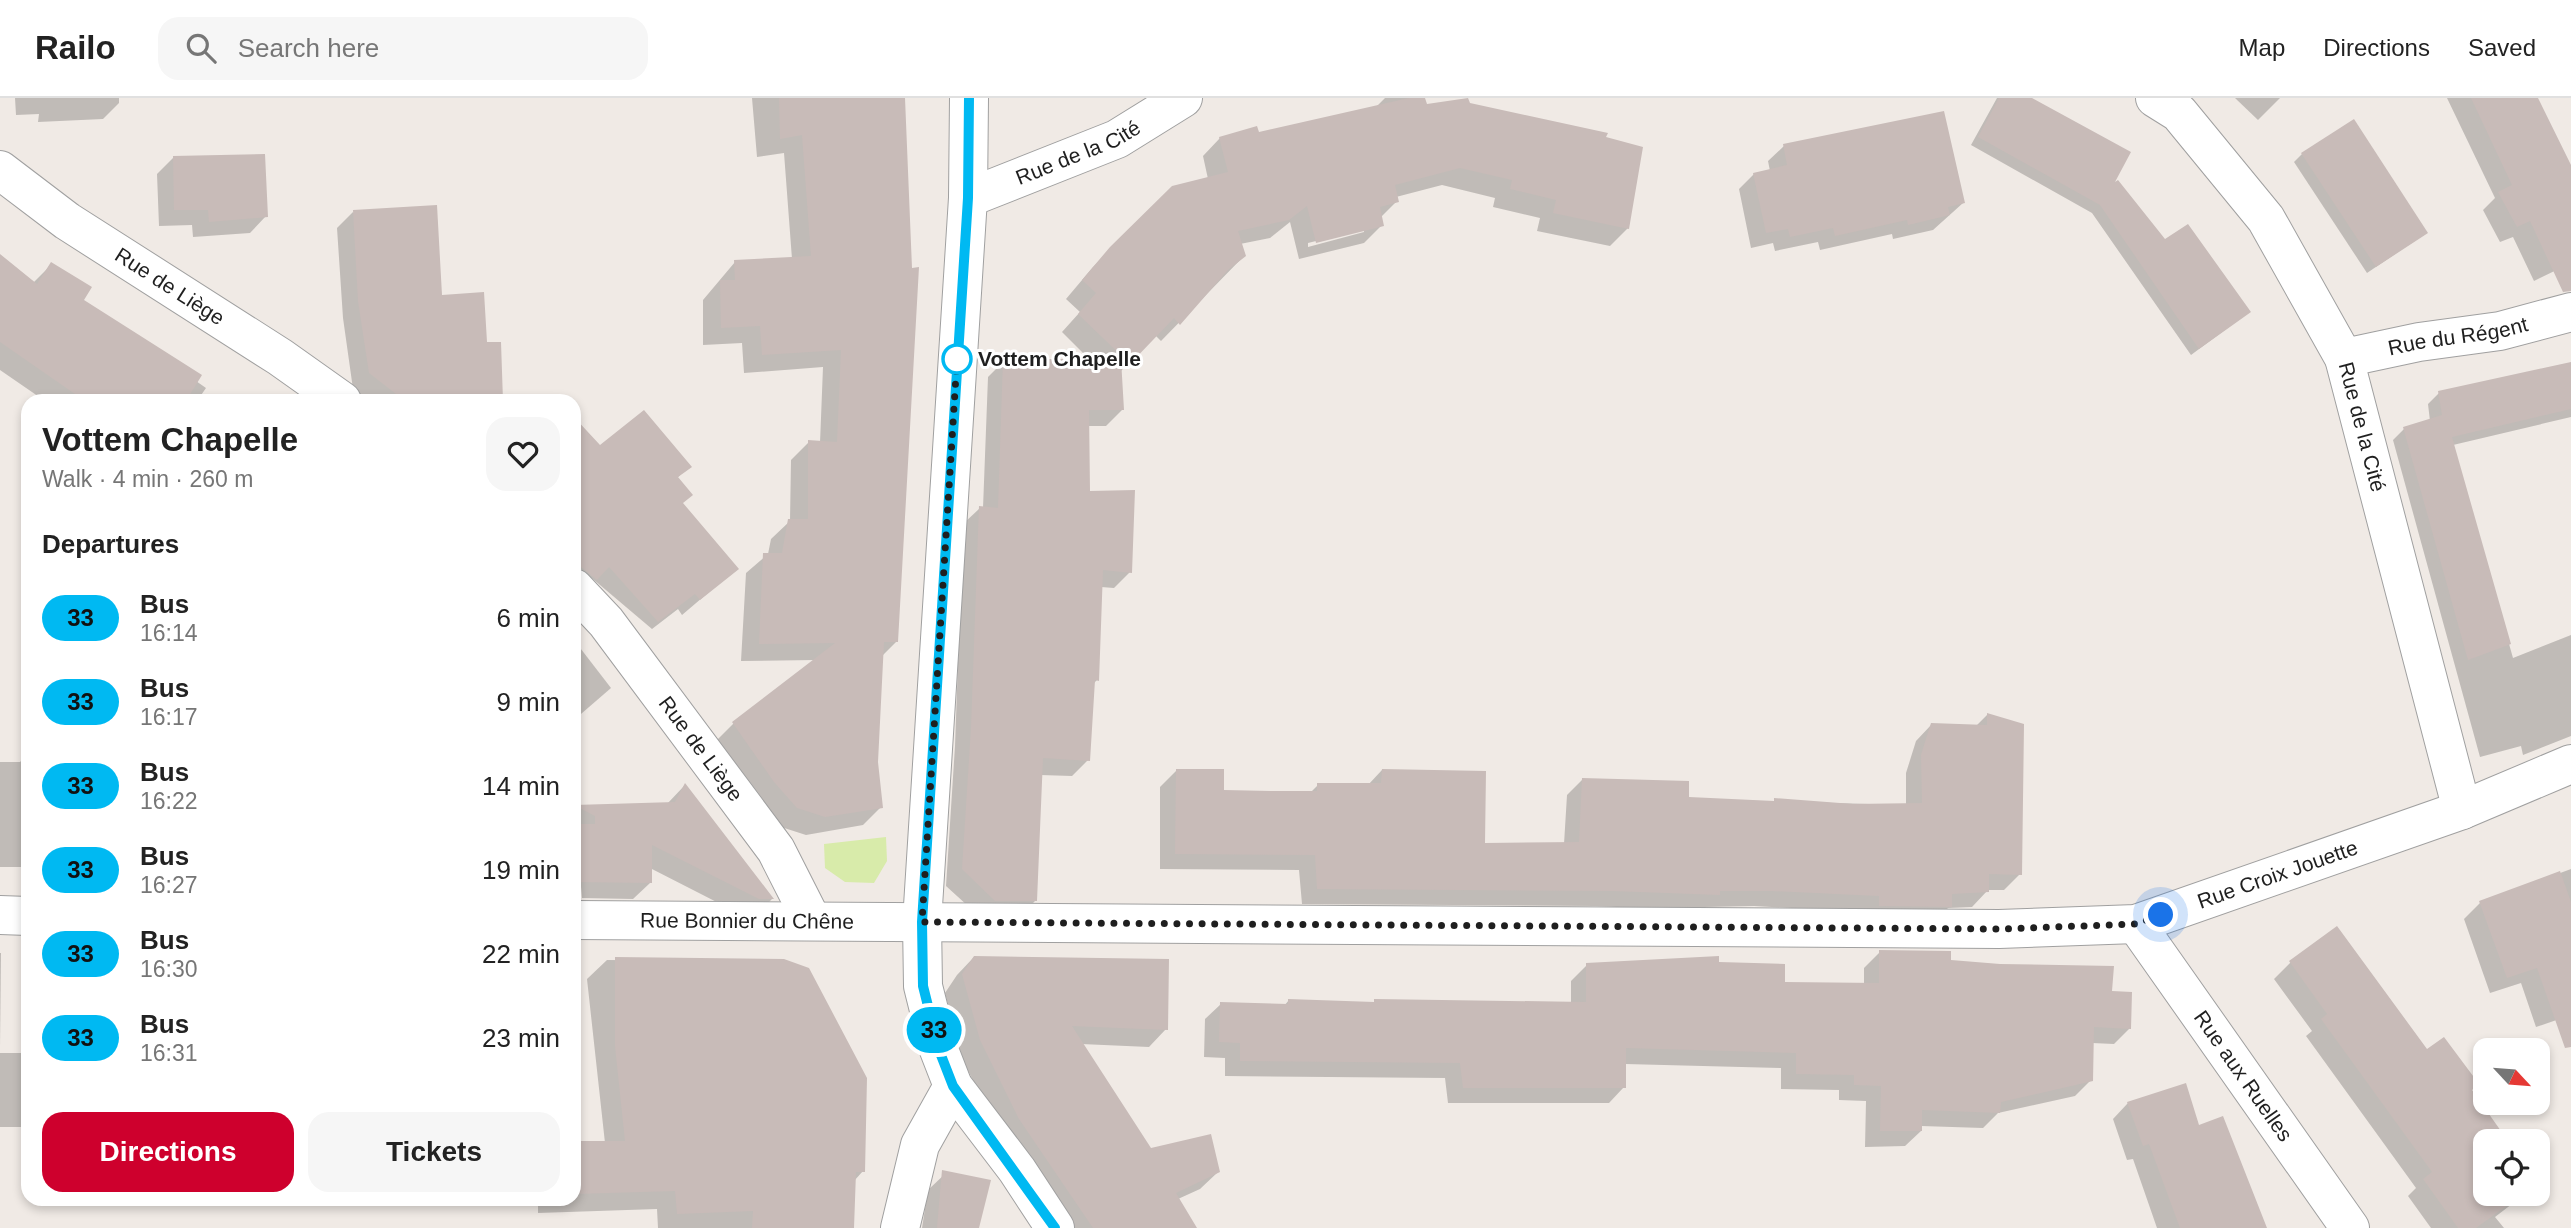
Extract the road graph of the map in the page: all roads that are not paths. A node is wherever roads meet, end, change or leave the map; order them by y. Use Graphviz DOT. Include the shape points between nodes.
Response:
graph roads {
  1 [pos="969,98"];
  2 [pos="1183,98"];
  3 [pos="2155,98"];
  4 [pos="0,170"];
  5 [pos="968,198"];
  6 [pos="2571,312"];
  7 [pos="2344,358"];
  8 [pos="332,394"];
  9 [pos="581,596"];
  10 [pos="2571,764"];
  11 [pos="2462,810"];
  12 [pos="0,915"];
  13 [pos="21,916"];
  14 [pos="811,919"];
  15 [pos="581,920"];
  16 [pos="922,922"];
  17 [pos="2136,924"];
  18 [pos="953,1086"];
  19 [pos="900,1228"];
  20 [pos="1055,1228"];
  21 [pos="2350,1228"];
  1 -- 5 [label="street"];
  2 -- 5 [label="street, Rue de la Cité" via="1117,139"];
  3 -- 7 [label="street, Rue de la Cité" via="2179,113 2266,219"];
  4 -- 8 [label="street, Rue de Liège" via="67,221"];
  5 -- 16 [label="street"];
  6 -- 7 [label="street, Rue du Régent" via="2500,331"];
  7 -- 11 [label="street, Rue de la Cité"];
  9 -- 14 [label="street, Rue de Liège" via="606,621 776,849"];
  10 -- 11 [label="street, Rue Croix Jouette"];
  11 -- 17 [label="street, Rue Croix Jouette"];
  12 -- 13 [label="street"];
  14 -- 15 [label="street, Rue Bonnier du Chêne"];
  14 -- 16 [label="street, Rue Bonnier du Chêne"];
  16 -- 17 [label="street, Rue Croix Jouette" via="1999,929"];
  16 -- 18 [label="street" via="923,986"];
  17 -- 21 [label="street, Rue aux Ruelles"];
  18 -- 19 [label="street" via="920,1145"];
  18 -- 20 [label="street"];
}
